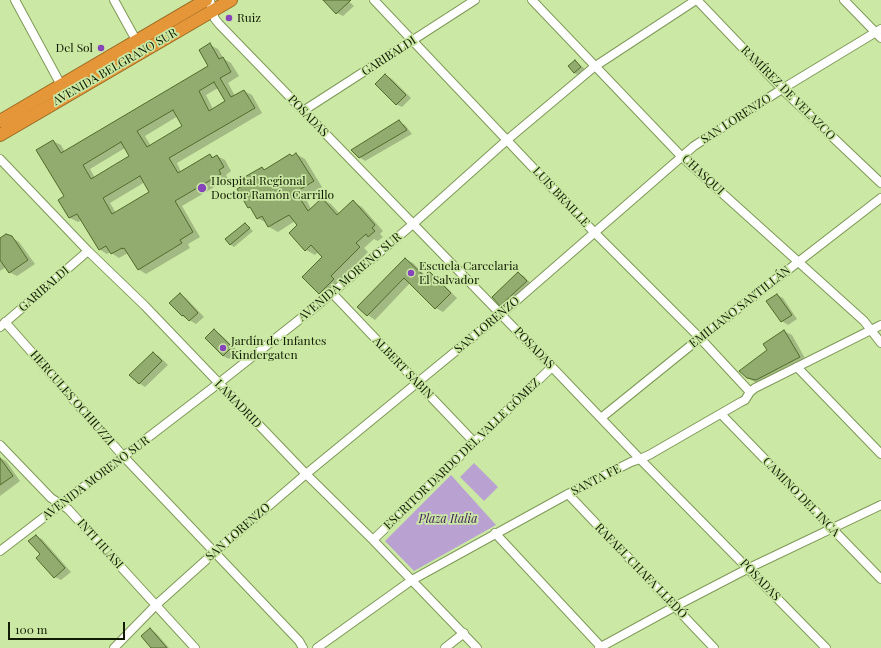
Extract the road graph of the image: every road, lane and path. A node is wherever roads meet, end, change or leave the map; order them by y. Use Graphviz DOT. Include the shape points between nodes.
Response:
graph roads {
  1 [pos="15,0"];
  2 [pos="114,0"];
  3 [pos="206,0"];
  4 [pos="231,0"];
  5 [pos="374,0"];
  6 [pos="475,0"];
  7 [pos="532,0"];
  8 [pos="696,0"];
  9 [pos="844,0"];
  10 [pos="211,6"];
  11 [pos="879,33"];
  12 [pos="136,40"];
  13 [pos="413,40"];
  14 [pos="594,67"];
  15 [pos="61,85"];
  16 [pos="782,89"];
  17 [pos="303,111"];
  18 [pos="0,120"];
  19 [pos="0,135"];
  20 [pos="507,140"];
  21 [pos="682,156"];
  22 [pos="0,159"];
  23 [pos="881,183"];
  24 [pos="881,198"];
  25 [pos="413,224"];
  26 [pos="594,232"];
  27 [pos="88,251"];
  28 [pos="798,261"];
  29 [pos="332,293"];
  30 [pos="501,314"];
  31 [pos="3,324"];
  32 [pos="881,325"];
  33 [pos="871,330"];
  34 [pos="700,338"];
  35 [pos="881,343"];
  36 [pos="552,367"];
  37 [pos="798,367"];
  38 [pos="219,383"];
  39 [pos="417,383"];
  40 [pos="750,392"];
  41 [pos="721,414"];
  42 [pos="601,418"];
  43 [pos="474,442"];
  44 [pos="0,445"];
  45 [pos="881,454"];
  46 [pos="124,457"];
  47 [pos="640,459"];
  48 [pos="306,474"];
  49 [pos="568,494"];
  50 [pos="61,505"];
  51 [pos="881,505"];
  52 [pos="831,528"];
  53 [pos="496,533"];
  54 [pos="373,540"];
  55 [pos="0,551"];
  56 [pos="215,552"];
  57 [pos="749,568"];
  58 [pos="881,579"];
  59 [pos="412,580"];
  60 [pos="156,605"];
  61 [pos="674,607"];
  62 [pos="464,633"];
  63 [pos="114,648"];
  64 [pos="195,648"];
  65 [pos="303,648"];
  66 [pos="317,648"];
  67 [pos="445,648"];
  68 [pos="477,648"];
  69 [pos="601,648"];
  70 [pos="714,648"];
  71 [pos="826,648"];
  1 -- 15 [label="street"];
  2 -- 12 [label="street"];
  3 -- 12 [label="highway, AVENIDA BELGRANO SUR"];
  4 -- 10 [label="highway, AVENIDA BELGRANO SUR"];
  5 -- 13 [label="street, LUIS BRAILLE"];
  6 -- 13 [label="street, GARIBALDI"];
  7 -- 14 [label="street, CHASQUI"];
  8 -- 14 [label="street, AVENIDA MORENO SUR"];
  8 -- 16 [label="street, RAMÍREZ DE VELAZCO"];
  9 -- 11 [label="street"];
  10 -- 17 [label="street, POSADAS" via="219,24"];
  10 -- 19 [label="highway, AVENIDA BELGRANO SUR"];
  11 -- 16 [label="street, SAN LORENZO"];
  12 -- 15 [label="highway, AVENIDA BELGRANO SUR"];
  13 -- 17 [label="street, GARIBALDI"];
  13 -- 20 [label="street, LUIS BRAILLE"];
  14 -- 20 [label="street, AVENIDA MORENO SUR"];
  14 -- 21 [label="street, CHASQUI"];
  15 -- 18 [label="highway, AVENIDA BELGRANO SUR"];
  16 -- 21 [label="street, SAN LORENZO" via="702,140"];
  16 -- 23 [label="street, RAMÍREZ DE VELAZCO"];
  17 -- 25 [label="street, POSADAS"];
  20 -- 25 [label="street, AVENIDA MORENO SUR"];
  20 -- 26 [label="street, LUIS BRAILLE"];
  21 -- 26 [label="street, SAN LORENZO"];
  21 -- 28 [label="street, CHASQUI"];
  22 -- 27 [label="street, LAMADRID"];
  24 -- 28 [label="street, EMILIANO SANTILLÁN"];
  25 -- 29 [label="street, AVENIDA MORENO SUR"];
  25 -- 30 [label="street, POSADAS"];
  26 -- 30 [label="street, SAN LORENZO"];
  26 -- 34 [label="street, LUIS BRAILLE"];
  27 -- 31 [label="street, GARIBALDI"];
  27 -- 38 [label="street, LAMADRID"];
  28 -- 33 [label="street, CHASQUI"];
  28 -- 34 [label="street, EMILIANO SANTILLÁN"];
  29 -- 38 [label="street, AVENIDA MORENO SUR"];
  29 -- 39 [label="street, ALBERT SABIN"];
  30 -- 36 [label="street, POSADAS"];
  30 -- 39 [label="street, SAN LORENZO"];
  31 -- 46 [label="street, HERCULES OCHIUZZI"];
  32 -- 33 [label="street, SANTA FE"];
  33 -- 35 [label="street, CHASQUI"];
  33 -- 37 [label="street, SANTA FE"];
  34 -- 40 [label="street, LUIS BRAILLE"];
  34 -- 42 [label="street, EMILIANO SANTILLÁN"];
  36 -- 42 [label="street, POSADAS"];
  36 -- 43 [label="street, ESCRITOR DARDO DEL VALLE GÓMEZ"];
  37 -- 40 [label="street, SANTA FE"];
  37 -- 45 [label="street"];
  38 -- 46 [label="street, AVENIDA MORENO SUR"];
  38 -- 48 [label="street, LAMADRID"];
  39 -- 43 [label="street, ALBERT SABIN"];
  39 -- 48 [label="street, SAN LORENZO"];
  40 -- 41 [label="street, SANTA FE" via="745,400"];
  41 -- 47 [label="street, SANTA FE"];
  41 -- 52 [label="street, CAMINO DEL INCA"];
  42 -- 47 [label="street, POSADAS"];
  43 -- 54 [label="street, ESCRITOR DARDO DEL VALLE GÓMEZ"];
  44 -- 50 [label="street, INTI HUASI" via="51,498"];
  46 -- 50 [label="street, AVENIDA MORENO SUR"];
  46 -- 56 [label="street, HERCULES OCHIUZZI"];
  47 -- 49 [label="street, SANTA FE"];
  47 -- 57 [label="street, POSADAS"];
  48 -- 54 [label="street, LAMADRID"];
  48 -- 56 [label="street, SAN LORENZO"];
  49 -- 53 [label="street, SANTA FE"];
  49 -- 61 [label="street, RAFAEL CHAFA LLEDÓ"];
  50 -- 55 [label="street, AVENIDA MORENO SUR"];
  50 -- 60 [label="street, INTI HUASI" via="68,509"];
  51 -- 52 [label="street"];
  52 -- 57 [label="street"];
  52 -- 58 [label="street, CAMINO DEL INCA"];
  53 -- 59 [label="street, SANTA FE"];
  53 -- 69 [label="street"];
  54 -- 59 [label="street, LAMADRID"];
  56 -- 60 [label="street, SAN LORENZO"];
  56 -- 65 [label="street, HERCULES OCHIUZZI"];
  57 -- 61 [label="street"];
  57 -- 71 [label="street, POSADAS"];
  59 -- 62 [label="street, LAMADRID"];
  59 -- 66 [label="street, SANTA FE"];
  60 -- 63 [label="street, SAN LORENZO"];
  60 -- 64 [label="street, INTI HUASI"];
  61 -- 69 [label="street"];
  61 -- 70 [label="street, RAFAEL CHAFA LLEDÓ"];
  62 -- 67 [label="street"];
  62 -- 68 [label="street, LAMADRID"];
}
